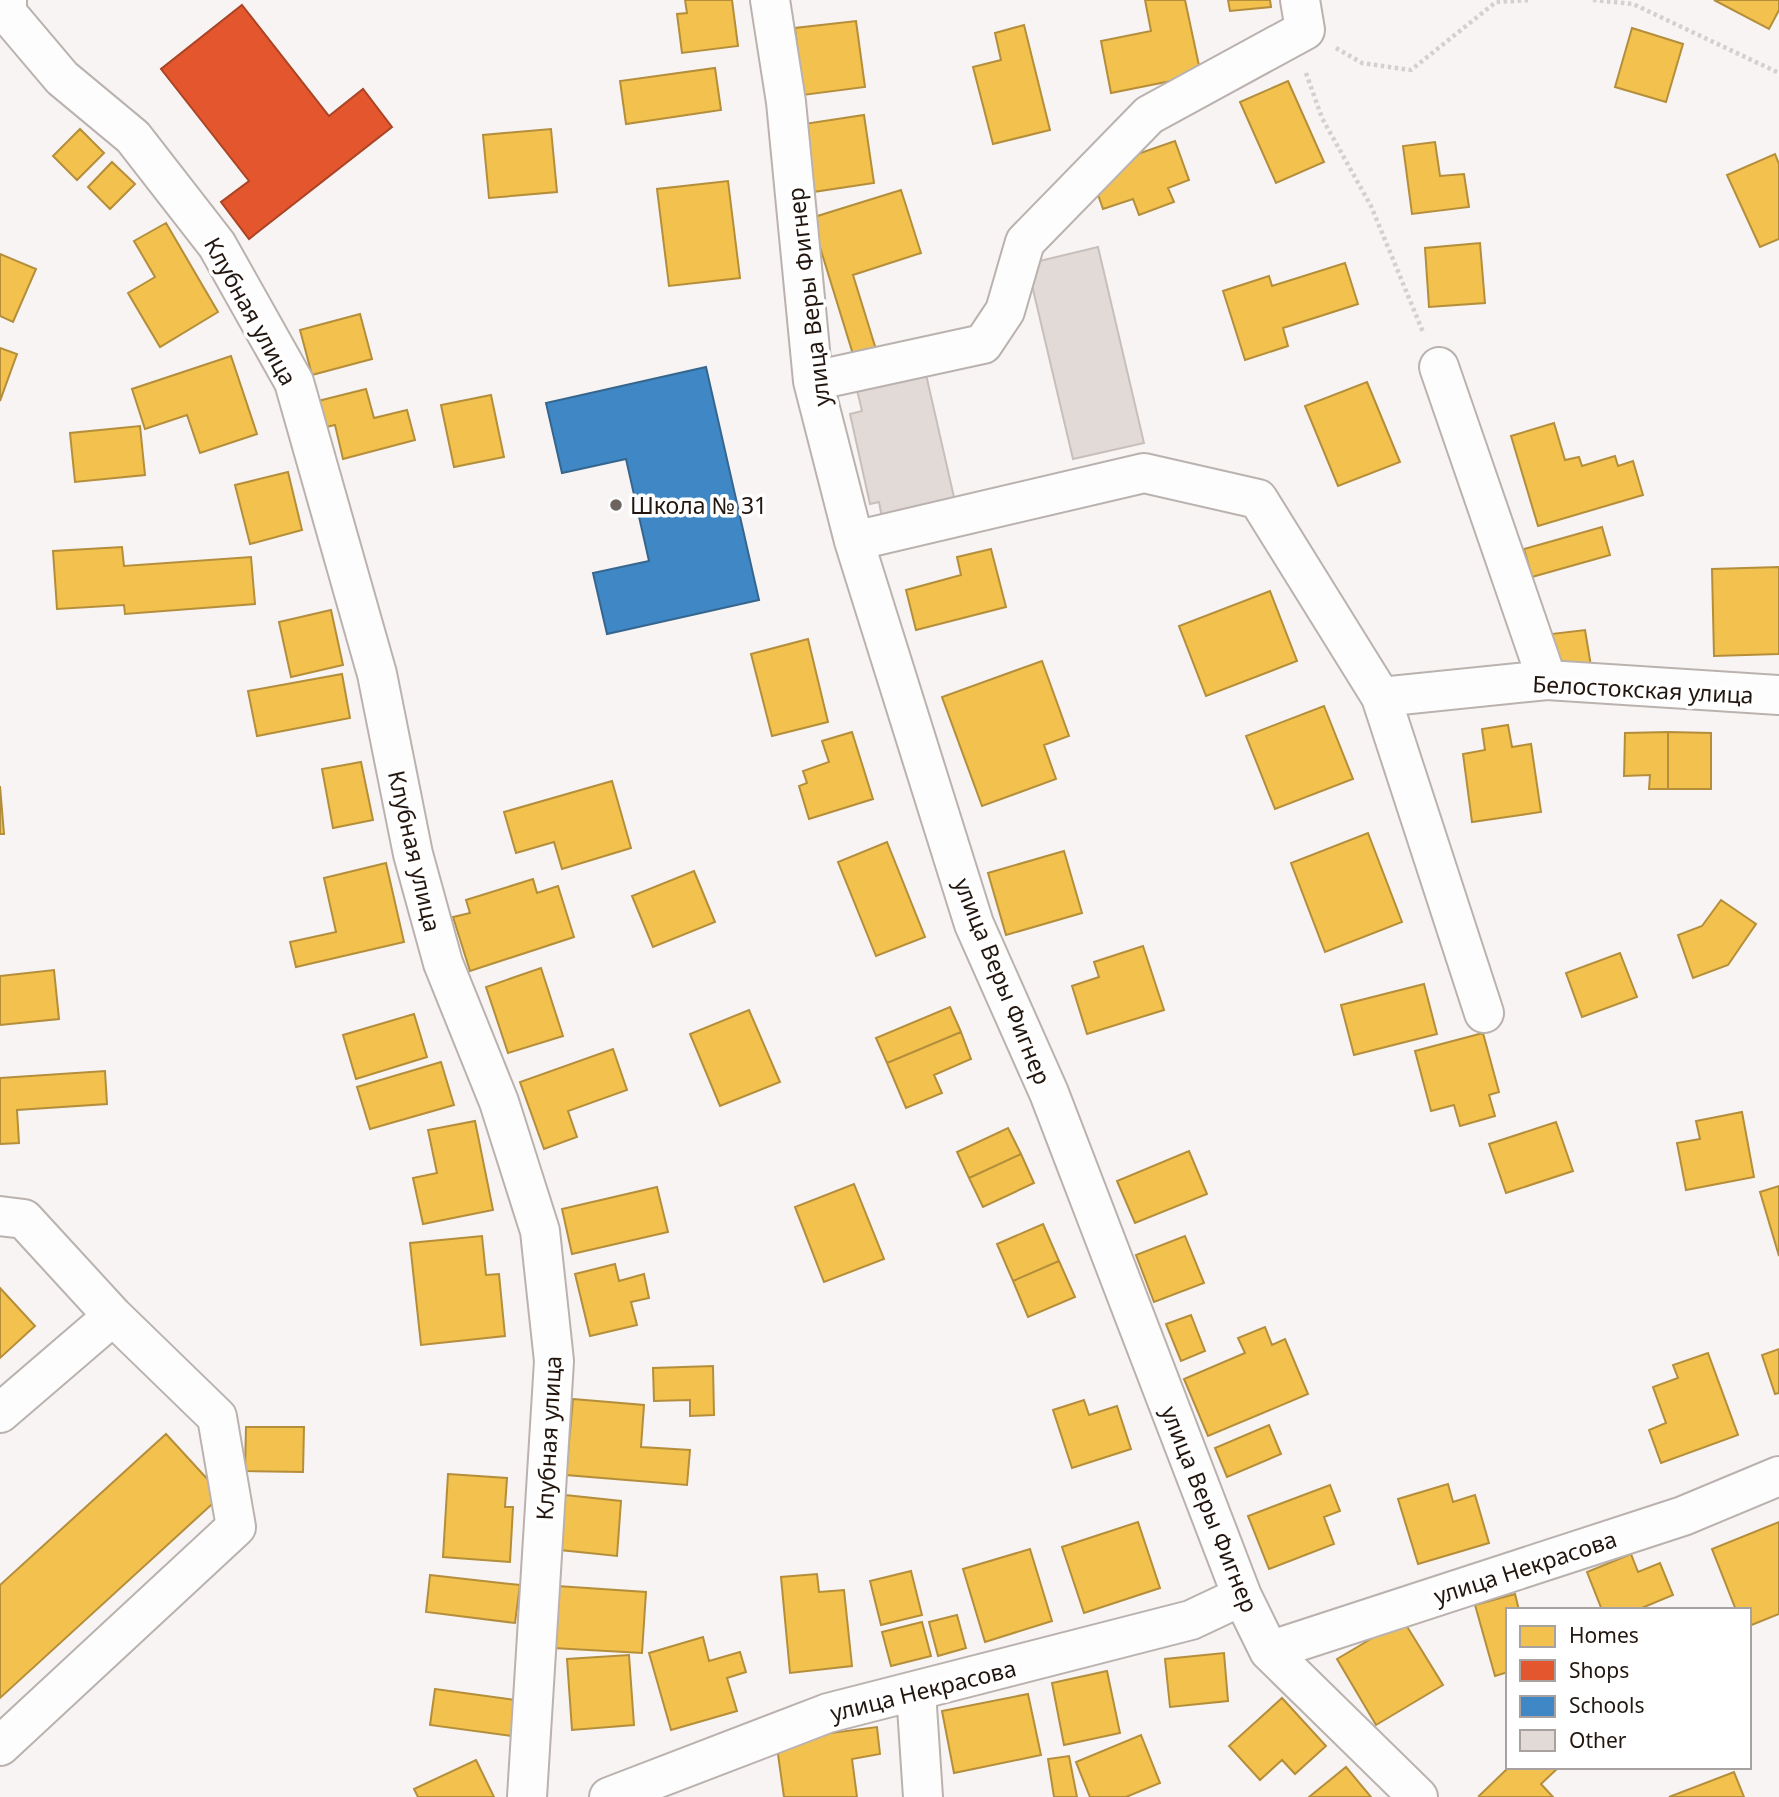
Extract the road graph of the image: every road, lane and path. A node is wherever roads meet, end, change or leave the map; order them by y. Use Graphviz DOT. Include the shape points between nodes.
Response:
graph roads {
  1 [pos="770,0"];
  2 [pos="1531,0"];
  3 [pos="1593,0"];
  4 [pos="7,6"];
  5 [pos="1303,15"];
  6 [pos="0,54"];
  7 [pos="1779,73"];
  8 [pos="1439,368"];
  9 [pos="813,382"];
  10 [pos="854,541"];
  11 [pos="1547,680"];
  12 [pos="1779,695"];
  13 [pos="1381,697"];
  14 [pos="1484,1013"];
  15 [pos="0,1216"];
  16 [pos="113,1316"];
  17 [pos="0,1413"];
  18 [pos="1779,1476"];
  19 [pos="1242,1596"];
  20 [pos="1269,1651"];
  21 [pos="916,1692"];
  22 [pos="0,1746"];
  23 [pos="527,1797"];
  24 [pos="609,1797"];
  25 [pos="923,1797"];
  26 [pos="1418,1797"];
  1 -- 9 [label="street, улица Веры Фигнер" via="786,102"];
  2 -- 5 [label="path" via="1496,2 1411,70 1362,63"];
  3 -- 7 [label="path" via="1633,4"];
  4 -- 6 [label="street"];
  4 -- 23 [label="street, Клубная улица" via="62,78 134,137 217,245 294,382 377,674 412,854 443,963 499,1102 540,1231 554,1361"];
  5 -- 8 [label="path" via="1305,69 1322,118 1371,206"];
  5 -- 9 [label="street" via="1149,115 1025,242 1005,311 983,344"];
  8 -- 11 [label="street"];
  9 -- 10 [label="street, улица Веры Фигнер"];
  10 -- 13 [label="street" via="1144,473 1258,499"];
  10 -- 19 [label="street, улица Веры Фигнер" via="974,924 1049,1093"];
  11 -- 12 [label="street, Белостокская улица"];
  11 -- 13 [label="street, Белостокская улица"];
  13 -- 14 [label="street"];
  15 -- 16 [label="street" via="23,1219"];
  16 -- 17 [label="street"];
  16 -- 22 [label="street" via="217,1417 236,1528"];
  18 -- 20 [label="street, улица Некрасова" via="1683,1516"];
  19 -- 20 [label="street, улица Веры Фигнер"];
  19 -- 21 [label="street, улица Некрасова" via="1191,1620"];
  20 -- 26 [label="street, улица Веры Фигнер"];
  21 -- 24 [label="street, улица Некрасова" via="828,1713"];
  21 -- 25 [label="street"];
}
